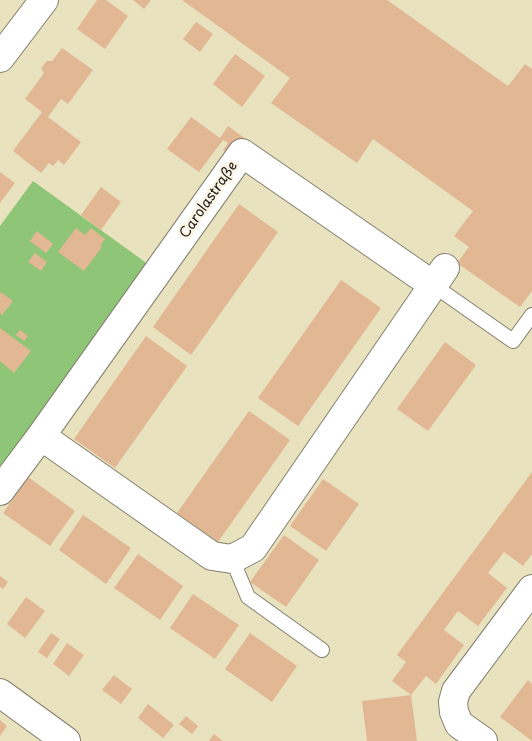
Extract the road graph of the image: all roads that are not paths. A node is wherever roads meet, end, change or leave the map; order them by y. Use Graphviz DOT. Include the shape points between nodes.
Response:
graph roads {
  1 [pos="44,0"];
  2 [pos="0,58"];
  3 [pos="439,276"];
  4 [pos="532,315"];
  5 [pos="41,436"];
  6 [pos="0,491"];
  7 [pos="232,559"];
  8 [pos="532,589"];
  9 [pos="322,650"];
  10 [pos="0,693"];
  11 [pos="66,741"];
  12 [pos="483,741"];
  1 -- 2 [label="street"];
  3 -- 4 [label="lane" via="514,341"];
  3 -- 5 [label="street, Carolastraße" via="242,153"];
  3 -- 7 [label="street" via="253,548"];
  5 -- 6 [label="street, Carolastraße"];
  5 -- 7 [label="street" via="212,556"];
  7 -- 9 [label="lane" via="248,597"];
  8 -- 12 [label="street" via="456,691 453,702 459,724"];
  10 -- 11 [label="street"];
}
